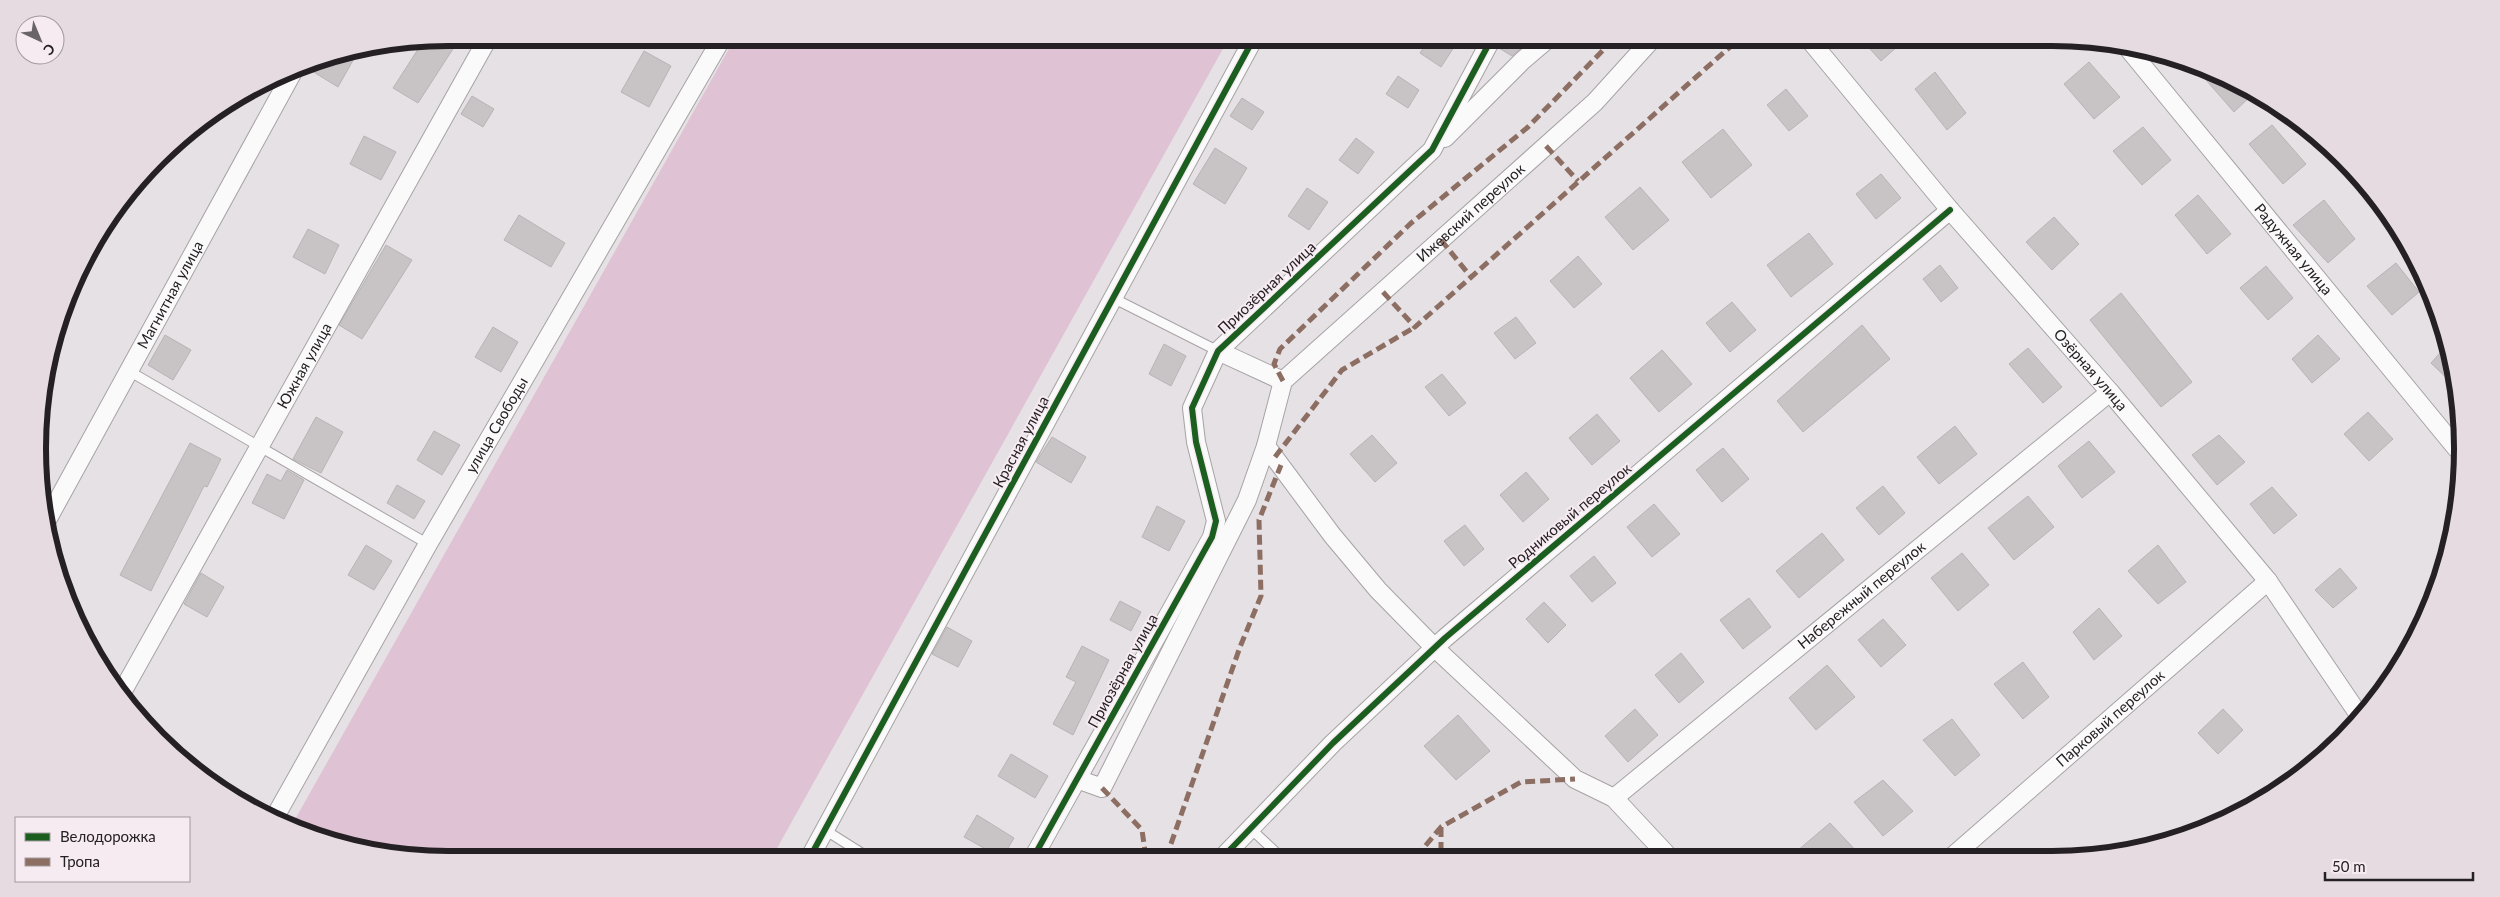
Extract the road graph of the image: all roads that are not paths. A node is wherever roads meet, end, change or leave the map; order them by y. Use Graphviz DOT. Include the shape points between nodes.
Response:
graph roads {
  1 [pos="484,46"];
  2 [pos="717,46"];
  3 [pos="1250,46"];
  4 [pos="1488,46"];
  5 [pos="1540,46"];
  6 [pos="1647,46"];
  7 [pos="1815,46"];
  8 [pos="2132,55"];
  9 [pos="288,80"];
  10 [pos="1432,150"];
  11 [pos="1950,210"];
  12 [pos="1113,298"];
  13 [pos="1218,351"];
  14 [pos="129,371"];
  15 [pos="1283,381"];
  16 [pos="2110,392"];
  17 [pos="2454,445"];
  18 [pos="259,446"];
  19 [pos="1266,446"];
  20 [pos="52,512"];
  21 [pos="428,544"];
  22 [pos="2268,581"];
  23 [pos="1435,648"];
  24 [pos="125,687"];
  25 [pos="2356,711"];
  26 [pos="1077,780"];
  27 [pos="1614,798"];
  28 [pos="278,812"];
  29 [pos="1251,829"];
  30 [pos="825,830"];
  31 [pos="813,851"];
  32 [pos="858,851"];
  33 [pos="1037,851"];
  34 [pos="1229,851"];
  35 [pos="1275,851"];
  36 [pos="1663,851"];
  37 [pos="1959,851"];
  1 -- 18 [label="street, Южная улица"];
  2 -- 21 [label="street, улица Свободы"];
  3 -- 12 [label="street, Красная улица"];
  4 -- 10 [label="street, Приозёрная улица"];
  5 -- 10 [label="street"];
  6 -- 15 [label="street, Ижевский переулок" via="1595,102"];
  7 -- 11 [label="street, Озёрная улица"];
  8 -- 17 [label="street, Радужная улица"];
  9 -- 14 [label="street, Магнитная улица"];
  10 -- 13 [label="street, Приозёрная улица"];
  11 -- 16 [label="street, Озёрная улица"];
  11 -- 23 [label="street, Родниковый переулок"];
  12 -- 13 [label="lane"];
  12 -- 30 [label="street, Красная улица"];
  13 -- 15 [label="street"];
  13 -- 26 [label="street, Приозёрная улица" via="1192,408 1196,442 1216,521 1212,537"];
  14 -- 18 [label="lane"];
  14 -- 20 [label="street, Магнитная улица"];
  15 -- 19 [label="street"];
  16 -- 22 [label="street, Озёрная улица"];
  16 -- 27 [label="street, Набережный переулок"];
  18 -- 21 [label="lane"];
  18 -- 24 [label="street, Южная улица"];
  19 -- 23 [label="street" via="1332,535 1378,590"];
  19 -- 26 [label="street" via="1247,500 1102,788"];
  21 -- 28 [label="street, улица Свободы"];
  22 -- 25 [label="street, Озёрная улица"];
  22 -- 37 [label="street, Парковый переулок"];
  23 -- 27 [label="street" via="1575,779"];
  23 -- 29 [label="street, Родниковый переулок" via="1333,743"];
  26 -- 33 [label="street, Приозёрная улица"];
  27 -- 36 [label="street"];
  29 -- 34 [label="street, Родниковый переулок"];
  29 -- 35 [label="lane"];
  30 -- 31 [label="street, Красная улица"];
  30 -- 32 [label="lane"];
}
